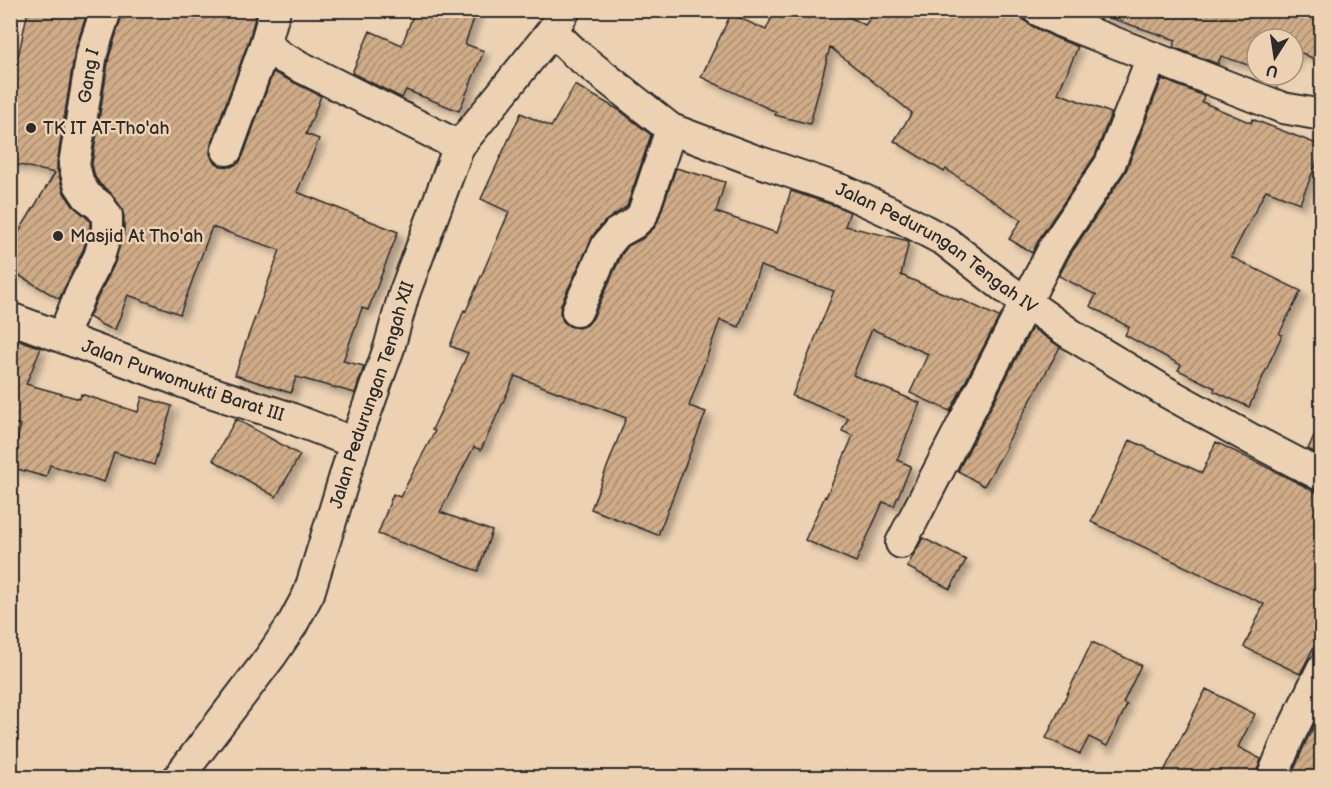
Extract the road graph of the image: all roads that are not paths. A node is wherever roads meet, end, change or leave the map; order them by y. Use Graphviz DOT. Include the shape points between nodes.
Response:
graph roads {
  1 [pos="106,10"];
  2 [pos="275,10"];
  3 [pos="1038,10"];
  4 [pos="558,21"];
  5 [pos="265,45"];
  6 [pos="1152,57"];
  7 [pos="1322,115"];
  8 [pos="671,129"];
  9 [pos="459,146"];
  10 [pos="227,150"];
  11 [pos="1026,303"];
  12 [pos="577,311"];
  13 [pos="10,318"];
  14 [pos="63,336"];
  15 [pos="355,443"];
  16 [pos="1322,476"];
  17 [pos="902,543"];
  18 [pos="1322,669"];
  19 [pos="178,777"];
  20 [pos="1272,777"];
  1 -- 14 [label="street, Gang I" via="93,53 74,165 79,184 107,216 107,231"];
  2 -- 5 [label="street"];
  3 -- 6 [label="street"];
  4 -- 8 [label="street, Jalan Pedurungan Tengah IV" via="576,54"];
  4 -- 9 [label="street, Jalan Pedurungan Tengah XII"];
  5 -- 9 [label="street" via="283,58"];
  5 -- 10 [label="street"];
  6 -- 7 [label="street" via="1283,108"];
  6 -- 11 [label="street" via="1110,164 1055,246"];
  8 -- 11 [label="street, Jalan Pedurungan Tengah IV" via="842,190 892,213 945,241"];
  8 -- 12 [label="street" via="642,216 607,245"];
  9 -- 15 [label="street, Jalan Pedurungan Tengah XII"];
  11 -- 16 [label="street, Jalan Pedurungan Tengah IV" via="1168,393"];
  11 -- 17 [label="street"];
  13 -- 14 [label="street, Jalan Purwomukti Barat III"];
  14 -- 15 [label="street, Jalan Purwomukti Barat III"];
  15 -- 19 [label="street, Jalan Pedurungan Tengah XII" via="309,593 271,656"];
  18 -- 20 [label="street"];
}
